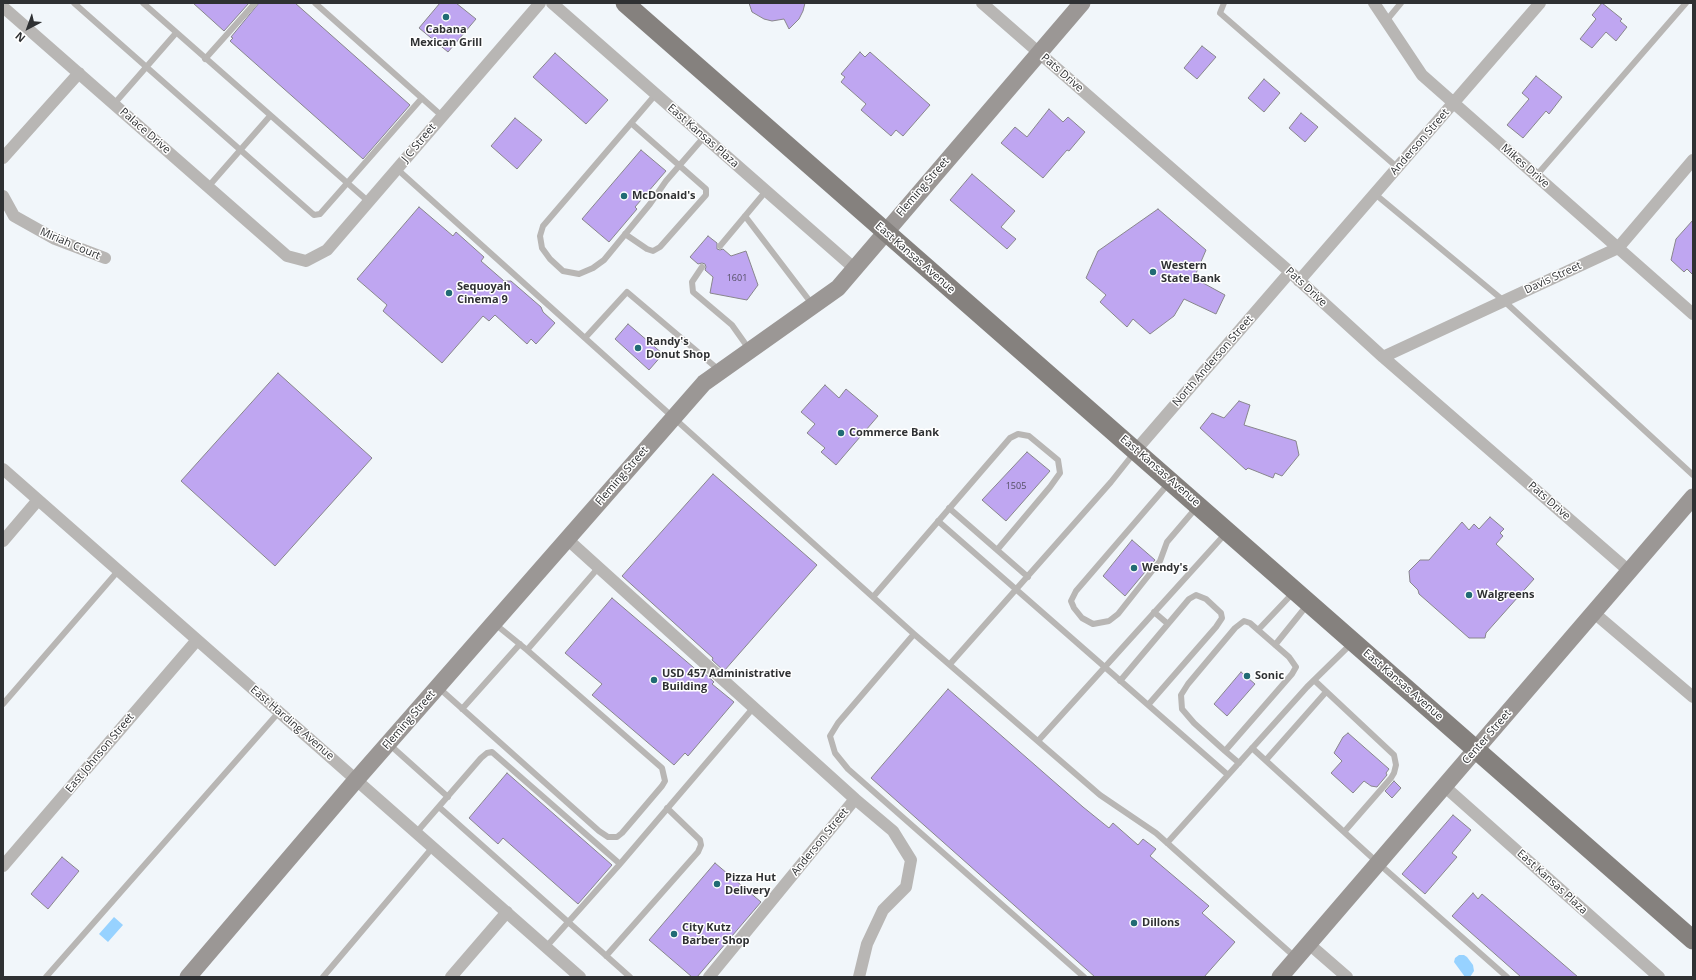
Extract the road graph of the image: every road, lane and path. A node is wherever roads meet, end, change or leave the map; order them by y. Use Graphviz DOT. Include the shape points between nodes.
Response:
graph roads {
  1 [pos="74,3"];
  2 [pos="143,3"];
  3 [pos="255,3"];
  4 [pos="314,3"];
  5 [pos="540,3"];
  6 [pos="552,3"];
  7 [pos="625,3"];
  8 [pos="982,3"];
  9 [pos="1082,3"];
  10 [pos="1224,3"];
  11 [pos="1374,3"];
  12 [pos="1402,3"];
  13 [pos="1540,3"];
  14 [pos="1686,3"];
  15 [pos="3,7"];
  16 [pos="1386,21"];
  17 [pos="176,33"];
  18 [pos="1039,53"];
  19 [pos="206,59"];
  20 [pos="146,67"];
  21 [pos="79,73"];
  22 [pos="656,94"];
  23 [pos="422,98"];
  24 [pos="114,104"];
  25 [pos="1453,104"];
  26 [pos="270,116"];
  27 [pos="442,116"];
  28 [pos="631,123"];
  29 [pos="704,137"];
  30 [pos="240,150"];
  31 [pos="3,158"];
  32 [pos="1693,160"];
  33 [pos="680,166"];
  34 [pos="1398,168"];
  35 [pos="397,169"];
  36 [pos="1536,176"];
  37 [pos="347,183"];
  38 [pos="208,187"];
  39 [pos="766,191"];
  40 [pos="1375,194"];
  41 [pos="3,196"];
  42 [pos="369,202"];
  43 [pos="745,216"];
  44 [pos="885,232"];
  45 [pos="625,234"];
  46 [pos="720,246"];
  47 [pos="1618,248"];
  48 [pos="287,256"];
  49 [pos="105,258"];
  50 [pos="702,267"];
  51 [pos="854,268"];
  52 [pos="1290,272"];
  53 [pos="1299,282"];
  54 [pos="1504,301"];
  55 [pos="813,305"];
  56 [pos="1693,314"];
  57 [pos="585,338"];
  58 [pos="750,350"];
  59 [pos="1383,357"];
  60 [pos="720,371"];
  61 [pos="673,418"];
  62 [pos="1136,450"];
  63 [pos="3,469"];
  64 [pos="1693,475"];
  65 [pos="1171,480"];
  66 [pos="1693,497"];
  67 [pos="38,500"];
  68 [pos="1199,505"];
  69 [pos="949,508"];
  70 [pos="938,520"];
  71 [pos="1228,530"];
  72 [pos="567,539"];
  73 [pos="3,541"];
  74 [pos="997,550"];
  75 [pos="598,567"];
  76 [pos="118,571"];
  77 [pos="1629,571"];
  78 [pos="1028,576"];
  79 [pos="1016,589"];
  80 [pos="1295,590"];
  81 [pos="873,597"];
  82 [pos="1310,603"];
  83 [pos="1154,612"];
  84 [pos="1593,612"];
  85 [pos="494,623"];
  86 [pos="1168,624"];
  87 [pos="1258,630"];
  88 [pos="914,634"];
  89 [pos="196,640"];
  90 [pos="1353,641"];
  91 [pos="520,644"];
  92 [pos="1275,645"];
  93 [pos="527,650"];
  94 [pos="950,664"];
  95 [pos="1105,667"];
  96 [pos="1314,680"];
  97 [pos="1120,681"];
  98 [pos="438,688"];
  99 [pos="1326,692"];
  100 [pos="1693,697"];
  101 [pos="3,704"];
  102 [pos="1148,705"];
  103 [pos="754,707"];
  104 [pos="462,709"];
  105 [pos="279,712"];
  106 [pos="1038,741"];
  107 [pos="389,744"];
  108 [pos="1252,748"];
  109 [pos="1476,749"];
  110 [pos="1225,751"];
  111 [pos="1266,760"];
  112 [pos="1239,763"];
  113 [pos="1228,775"];
  114 [pos="356,780"];
  115 [pos="1444,786"];
  116 [pos="448,797"];
  117 [pos="855,799"];
  118 [pos="440,807"];
  119 [pos="667,808"];
  120 [pos="1344,832"];
  121 [pos="416,833"];
  122 [pos="1167,843"];
  123 [pos="433,847"];
  124 [pos="1378,863"];
  125 [pos="620,864"];
  126 [pos="3,866"];
  127 [pos="507,912"];
  128 [pos="568,922"];
  129 [pos="1693,940"];
  130 [pos="1309,944"];
  131 [pos="546,947"];
  132 [pos="606,956"];
  133 [pos="1296,958"];
  134 [pos="46,977"];
  135 [pos="188,977"];
  136 [pos="322,977"];
  137 [pos="451,977"];
  138 [pos="580,977"];
  139 [pos="630,977"];
  140 [pos="709,977"];
  141 [pos="859,977"];
  142 [pos="1084,977"];
  143 [pos="1280,977"];
  144 [pos="1346,977"];
  145 [pos="1507,977"];
  146 [pos="1660,977"];
  1 -- 20 [label="lane"];
  2 -- 17 [label="lane"];
  3 -- 19 [label="lane"];
  4 -- 23 [label="lane"];
  5 -- 27 [label="street, J C Street"];
  6 -- 22 [label="street, East Kansas Plaza"];
  7 -- 44 [label="main road, East Kansas Avenue"];
  8 -- 18 [label="street, Pats Drive"];
  9 -- 18 [label="street, Fleming Street"];
  10 -- 34 [label="lane" via="1220,14"];
  11 -- 16 [label="street, Mikes Drive"];
  12 -- 16 [label="lane"];
  13 -- 25 [label="street, Anderson Street"];
  14 -- 36 [label="lane"];
  15 -- 21 [label="street, Palace Drive"];
  16 -- 25 [label="street, Mikes Drive" via="1422,75"];
  17 -- 19 [label="lane"];
  17 -- 20 [label="lane"];
  18 -- 44 [label="street, Fleming Street"];
  18 -- 52 [label="street, Pats Drive"];
  19 -- 26 [label="lane"];
  20 -- 24 [label="lane"];
  20 -- 30 [label="lane"];
  21 -- 24 [label="street, Palace Drive"];
  21 -- 31 [label="street"];
  22 -- 28 [label="lane"];
  22 -- 29 [label="street, East Kansas Plaza"];
  23 -- 27 [label="lane"];
  23 -- 37 [label="lane"];
  24 -- 38 [label="street, Palace Drive"];
  25 -- 34 [label="street, Anderson Street"];
  25 -- 36 [label="street, Mikes Drive"];
  26 -- 30 [label="lane"];
  26 -- 37 [label="lane"];
  27 -- 35 [label="street, J C Street"];
  28 -- 33 [label="lane"];
  28 -- 45 [label="lane" via="543,226 540,236 542,248 550,259 563,271 579,274 604,260"];
  29 -- 33 [label="lane"];
  29 -- 39 [label="street, East Kansas Plaza"];
  30 -- 37 [label="lane" via="314,215 320,214"];
  30 -- 38 [label="lane"];
  32 -- 47 [label="street, Davis Street"];
  33 -- 45 [label="lane"];
  33 -- 45 [label="lane" via="706,189 706,195 660,247 647,249"];
  34 -- 40 [label="street, Anderson Street"];
  35 -- 42 [label="street, J C Street"];
  35 -- 57 [label="lane"];
  36 -- 47 [label="street, Mikes Drive"];
  37 -- 42 [label="lane"];
  38 -- 48 [label="street, Palace Drive"];
  39 -- 43 [label="lane"];
  39 -- 51 [label="street, East Kansas Plaza"];
  40 -- 53 [label="street, Anderson Street"];
  40 -- 54 [label="lane"];
  41 -- 49 [label="street, Miriah Court" via="14,216 55,239"];
  42 -- 48 [label="street, J C Street" via="327,250 306,261"];
  43 -- 46 [label="lane"];
  43 -- 55 [label="lane"];
  44 -- 51 [label="street, Fleming Street"];
  44 -- 62 [label="main road, East Kansas Avenue"];
  47 -- 54 [label="street, Davis Street"];
  47 -- 56 [label="street, Mikes Drive"];
  50 -- 58 [label="lane" via="692,282 693,292 732,325"];
  51 -- 55 [label="street, Fleming Street" via="838,288"];
  52 -- 53 [label="street, Pats Drive"];
  52 -- 62 [label="street, North Anderson Street"];
  53 -- 59 [label="street, Pats Drive"];
  54 -- 59 [label="street, Davis Street"];
  54 -- 64 [label="lane"];
  55 -- 58 [label="street, Fleming Street"];
  57 -- 60 [label="lane" via="626,292"];
  57 -- 61 [label="lane"];
  58 -- 60 [label="street, Fleming Street"];
  59 -- 77 [label="street, Pats Drive"];
  60 -- 61 [label="street, Fleming Street" via="704,382"];
  61 -- 72 [label="street, Fleming Street"];
  61 -- 81 [label="lane"];
  62 -- 65 [label="main road, East Kansas Avenue"];
  62 -- 78 [label="lane"];
  63 -- 67 [label="street, East Harding Avenue"];
  65 -- 68 [label="main road, East Kansas Avenue"];
  65 -- 68 [label="lane" via="1076,591 1071,600 1082,618 1093,624 1109,621 1118,614 1160,562 1167,542"];
  66 -- 77 [label="street, Center Street"];
  67 -- 73 [label="street"];
  67 -- 76 [label="street, East Harding Avenue"];
  68 -- 71 [label="main road, East Kansas Avenue"];
  69 -- 70 [label="lane"];
  69 -- 74 [label="lane"];
  69 -- 74 [label="lane" via="1010,438 1018,434 1029,436 1058,460 1060,473 1057,479"];
  70 -- 79 [label="lane"];
  70 -- 81 [label="lane"];
  71 -- 80 [label="main road, East Kansas Avenue"];
  71 -- 83 [label="lane"];
  72 -- 75 [label="street"];
  72 -- 85 [label="street, Fleming Street"];
  74 -- 78 [label="lane"];
  75 -- 93 [label="lane"];
  75 -- 103 [label="street"];
  76 -- 89 [label="street, East Harding Avenue"];
  76 -- 101 [label="lane"];
  77 -- 84 [label="street, Center Street"];
  78 -- 79 [label="lane"];
  79 -- 94 [label="lane"];
  79 -- 95 [label="lane"];
  80 -- 82 [label="main road, East Kansas Avenue"];
  80 -- 87 [label="lane"];
  81 -- 88 [label="lane"];
  82 -- 90 [label="main road, East Kansas Avenue"];
  82 -- 92 [label="lane"];
  83 -- 86 [label="lane"];
  83 -- 95 [label="lane"];
  84 -- 100 [label="street"];
  84 -- 109 [label="street, Center Street"];
  85 -- 91 [label="lane"];
  85 -- 98 [label="street, Fleming Street"];
  86 -- 97 [label="lane"];
  86 -- 102 [label="lane" via="1189,599 1196,595 1206,599 1221,613 1222,618"];
  87 -- 92 [label="lane"];
  87 -- 110 [label="lane" via="1250,623 1241,624 1181,695 1182,709"];
  88 -- 94 [label="lane"];
  88 -- 142 [label="lane" via="838,723 830,736 835,753 848,769"];
  89 -- 105 [label="street, East Harding Avenue"];
  89 -- 126 [label="street, East Johnson Street"];
  90 -- 96 [label="lane"];
  90 -- 109 [label="main road, East Kansas Avenue"];
  91 -- 93 [label="lane"];
  91 -- 104 [label="lane"];
  92 -- 110 [label="lane" via="1296,667"];
  93 -- 104 [label="lane" via="662,768 665,781 662,786 622,833 617,837 608,837 599,831"];
  94 -- 106 [label="lane"];
  95 -- 97 [label="lane"];
  95 -- 106 [label="lane"];
  96 -- 99 [label="lane"];
  96 -- 108 [label="lane"];
  97 -- 102 [label="lane"];
  98 -- 104 [label="lane"];
  98 -- 107 [label="street, Fleming Street"];
  99 -- 111 [label="lane"];
  99 -- 120 [label="lane" via="1394,755 1396,765 1391,778"];
  102 -- 113 [label="lane"];
  103 -- 117 [label="street"];
  103 -- 119 [label="lane"];
  105 -- 114 [label="street, East Harding Avenue"];
  105 -- 134 [label="lane"];
  106 -- 122 [label="lane" via="1100,795"];
  107 -- 114 [label="street, Fleming Street"];
  107 -- 116 [label="lane"];
  108 -- 111 [label="lane"];
  108 -- 112 [label="lane"];
  109 -- 115 [label="street, Center Street"];
  109 -- 129 [label="main road, East Kansas Avenue"];
  110 -- 112 [label="lane"];
  111 -- 120 [label="lane"];
  112 -- 113 [label="lane"];
  113 -- 122 [label="lane"];
  114 -- 121 [label="street, East Harding Avenue"];
  114 -- 135 [label="street, Fleming Street"];
  115 -- 124 [label="street, Center Street"];
  115 -- 146 [label="street, East Kansas Plaza"];
  116 -- 118 [label="lane"];
  116 -- 125 [label="lane" via="481,758 492,752"];
  117 -- 140 [label="street, Anderson Street"];
  117 -- 141 [label="street" via="893,831 911,860 906,886 883,910 867,944"];
  118 -- 121 [label="lane"];
  118 -- 128 [label="lane"];
  119 -- 125 [label="lane"];
  119 -- 132 [label="lane" via="700,840 701,845 698,852"];
  120 -- 124 [label="lane"];
  121 -- 123 [label="street, East Harding Avenue"];
  122 -- 133 [label="lane"];
  123 -- 127 [label="street, East Harding Avenue"];
  123 -- 136 [label="lane"];
  124 -- 130 [label="street, Center Street"];
  124 -- 145 [label="lane"];
  125 -- 128 [label="lane"];
  127 -- 131 [label="street, East Harding Avenue"];
  127 -- 137 [label="street"];
  128 -- 131 [label="lane"];
  128 -- 132 [label="lane"];
  130 -- 133 [label="street, Center Street"];
  130 -- 144 [label="street"];
  131 -- 138 [label="street, East Harding Avenue"];
  132 -- 139 [label="lane"];
  133 -- 143 [label="street, Center Street"];
}
